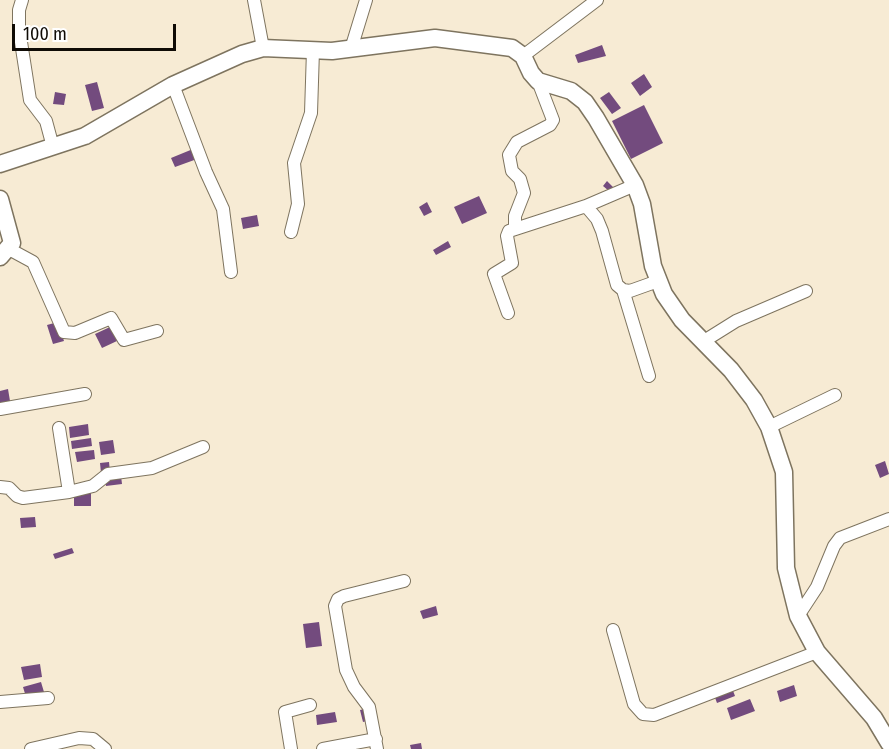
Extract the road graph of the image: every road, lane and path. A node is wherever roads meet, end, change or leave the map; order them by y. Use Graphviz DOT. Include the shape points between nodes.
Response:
graph roads {
  1 [pos="22,0"];
  2 [pos="254,0"];
  3 [pos="366,0"];
  4 [pos="597,0"];
  5 [pos="264,48"];
  6 [pos="351,49"];
  7 [pos="313,50"];
  8 [pos="523,56"];
  9 [pos="538,81"];
  10 [pos="173,85"];
  11 [pos="52,147"];
  12 [pos="0,164"];
  13 [pos="635,185"];
  14 [pos="0,199"];
  15 [pos="586,206"];
  16 [pos="515,227"];
  17 [pos="291,232"];
  18 [pos="4,253"];
  19 [pos="231,272"];
  20 [pos="658,281"];
  21 [pos="623,290"];
  22 [pos="806,291"];
  23 [pos="508,313"];
  24 [pos="157,331"];
  25 [pos="704,341"];
  26 [pos="649,376"];
  27 [pos="85,394"];
  28 [pos="835,395"];
  29 [pos="0,409"];
  30 [pos="769,427"];
  31 [pos="59,428"];
  32 [pos="203,447"];
  33 [pos="0,487"];
  34 [pos="69,492"];
  35 [pos="889,519"];
  36 [pos="404,581"];
  37 [pos="798,616"];
  38 [pos="613,630"];
  39 [pos="817,652"];
  40 [pos="48,698"];
  41 [pos="0,702"];
  42 [pos="310,705"];
  43 [pos="376,744"];
  44 [pos="889,744"];
  45 [pos="31,749"];
  46 [pos="105,749"];
  47 [pos="291,749"];
  48 [pos="323,749"];
  1 -- 11 [label="street" via="19,28 30,100 46,121"];
  2 -- 5 [label="street"];
  3 -- 6 [label="street"];
  4 -- 8 [label="street"];
  5 -- 7 [label="street"];
  5 -- 10 [label="street"];
  6 -- 7 [label="street"];
  6 -- 8 [label="street" via="435,38 497,44"];
  7 -- 17 [label="street" via="311,113 294,163 298,204"];
  8 -- 9 [label="street"];
  9 -- 13 [label="street" via="571,91 585,102"];
  9 -- 16 [label="street" via="553,120 517,142 508,155 524,193"];
  10 -- 11 [label="street" via="85,136"];
  10 -- 19 [label="street" via="224,209"];
  11 -- 12 [label="street"];
  13 -- 15 [label="street"];
  13 -- 20 [label="street"];
  14 -- 18 [label="street" via="12,243"];
  15 -- 16 [label="street"];
  15 -- 21 [label="street" via="597,219 617,285"];
  16 -- 23 [label="street" via="507,236 512,263 494,274"];
  18 -- 24 [label="street" via="33,262 64,332 75,333 111,318 124,340"];
  20 -- 21 [label="street"];
  20 -- 25 [label="street" via="672,307"];
  21 -- 26 [label="street"];
  22 -- 25 [label="street" via="736,321"];
  25 -- 30 [label="street" via="754,400"];
  27 -- 29 [label="street"];
  28 -- 30 [label="street"];
  30 -- 37 [label="street" via="784,472 786,568"];
  31 -- 34 [label="street"];
  32 -- 34 [label="street" via="152,468 108,474 93,486"];
  33 -- 34 [label="street" via="23,498"];
  35 -- 37 [label="street" via="840,538"];
  36 -- 43 [label="street" via="345,596 335,606 346,670 369,707"];
  37 -- 39 [label="street"];
  38 -- 39 [label="street" via="634,705 643,714 667,712"];
  39 -- 44 [label="street" via="874,718"];
  40 -- 41 [label="street"];
  42 -- 47 [label="street" via="285,712"];
  43 -- 48 [label="street"];
  45 -- 46 [label="street" via="79,738 93,739"];
}
